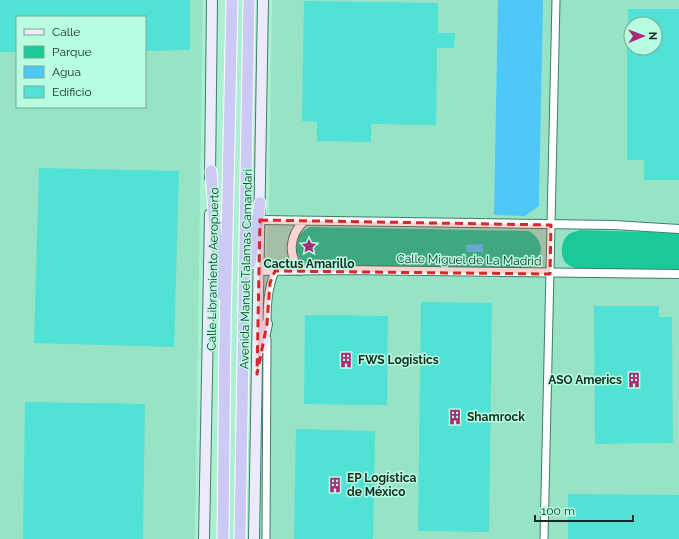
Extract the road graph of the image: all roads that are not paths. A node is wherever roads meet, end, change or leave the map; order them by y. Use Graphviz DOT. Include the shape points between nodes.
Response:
graph roads {
  1 [pos="212,0"];
  2 [pos="232,0"];
  3 [pos="248,0"];
  4 [pos="263,0"];
  5 [pos="556,0"];
  6 [pos="210,171"];
  7 [pos="260,203"];
  8 [pos="260,220"];
  9 [pos="304,221"];
  10 [pos="551,224"];
  11 [pos="679,229"];
  12 [pos="259,271"];
  13 [pos="275,271"];
  14 [pos="302,271"];
  15 [pos="550,274"];
  16 [pos="679,274"];
  17 [pos="243,297"];
  18 [pos="267,324"];
  19 [pos="225,329"];
  20 [pos="257,374"];
  21 [pos="204,539"];
  22 [pos="223,539"];
  23 [pos="240,539"];
  24 [pos="254,539"];
  25 [pos="266,539"];
  26 [pos="544,539"];
  1 -- 6 [label="main road"];
  2 -- 19 [label="highway, Calle Libramiento Aeropuerto"];
  3 -- 17 [label="highway"];
  4 -- 7 [label="main road, Avenida Manuel Talamas Camandari"];
  5 -- 10 [label="street"];
  6 -- 19 [label="highway" via="217,270"];
  6 -- 21 [label="main road"];
  7 -- 8 [label="main road, Avenida Manuel Talamas Camandari"];
  7 -- 17 [label="highway"];
  8 -- 9 [label="street"];
  8 -- 12 [label="main road, Avenida Manuel Talamas Camandari"];
  9 -- 10 [label="street"];
  9 -- 14 [label="street" via="295,232 291,246 294,260"];
  10 -- 11 [label="street"];
  10 -- 15 [label="street"];
  12 -- 13 [label="street, Calle Miguel de La Madrid"];
  12 -- 20 [label="main road, Avenida Manuel Talamas Camandari"];
  13 -- 14 [label="street, Calle Miguel de La Madrid"];
  13 -- 18 [label="street" via="270,283"];
  14 -- 15 [label="street, Calle Miguel de La Madrid"];
  15 -- 16 [label="street, Calle Miguel de La Madrid"];
  15 -- 26 [label="street"];
  17 -- 23 [label="highway"];
  18 -- 20 [label="main road"];
  18 -- 25 [label="street"];
  19 -- 22 [label="highway, Calle Libramiento Aeropuerto"];
  20 -- 24 [label="main road, Avenida Manuel Talamas Camandari"];
}
